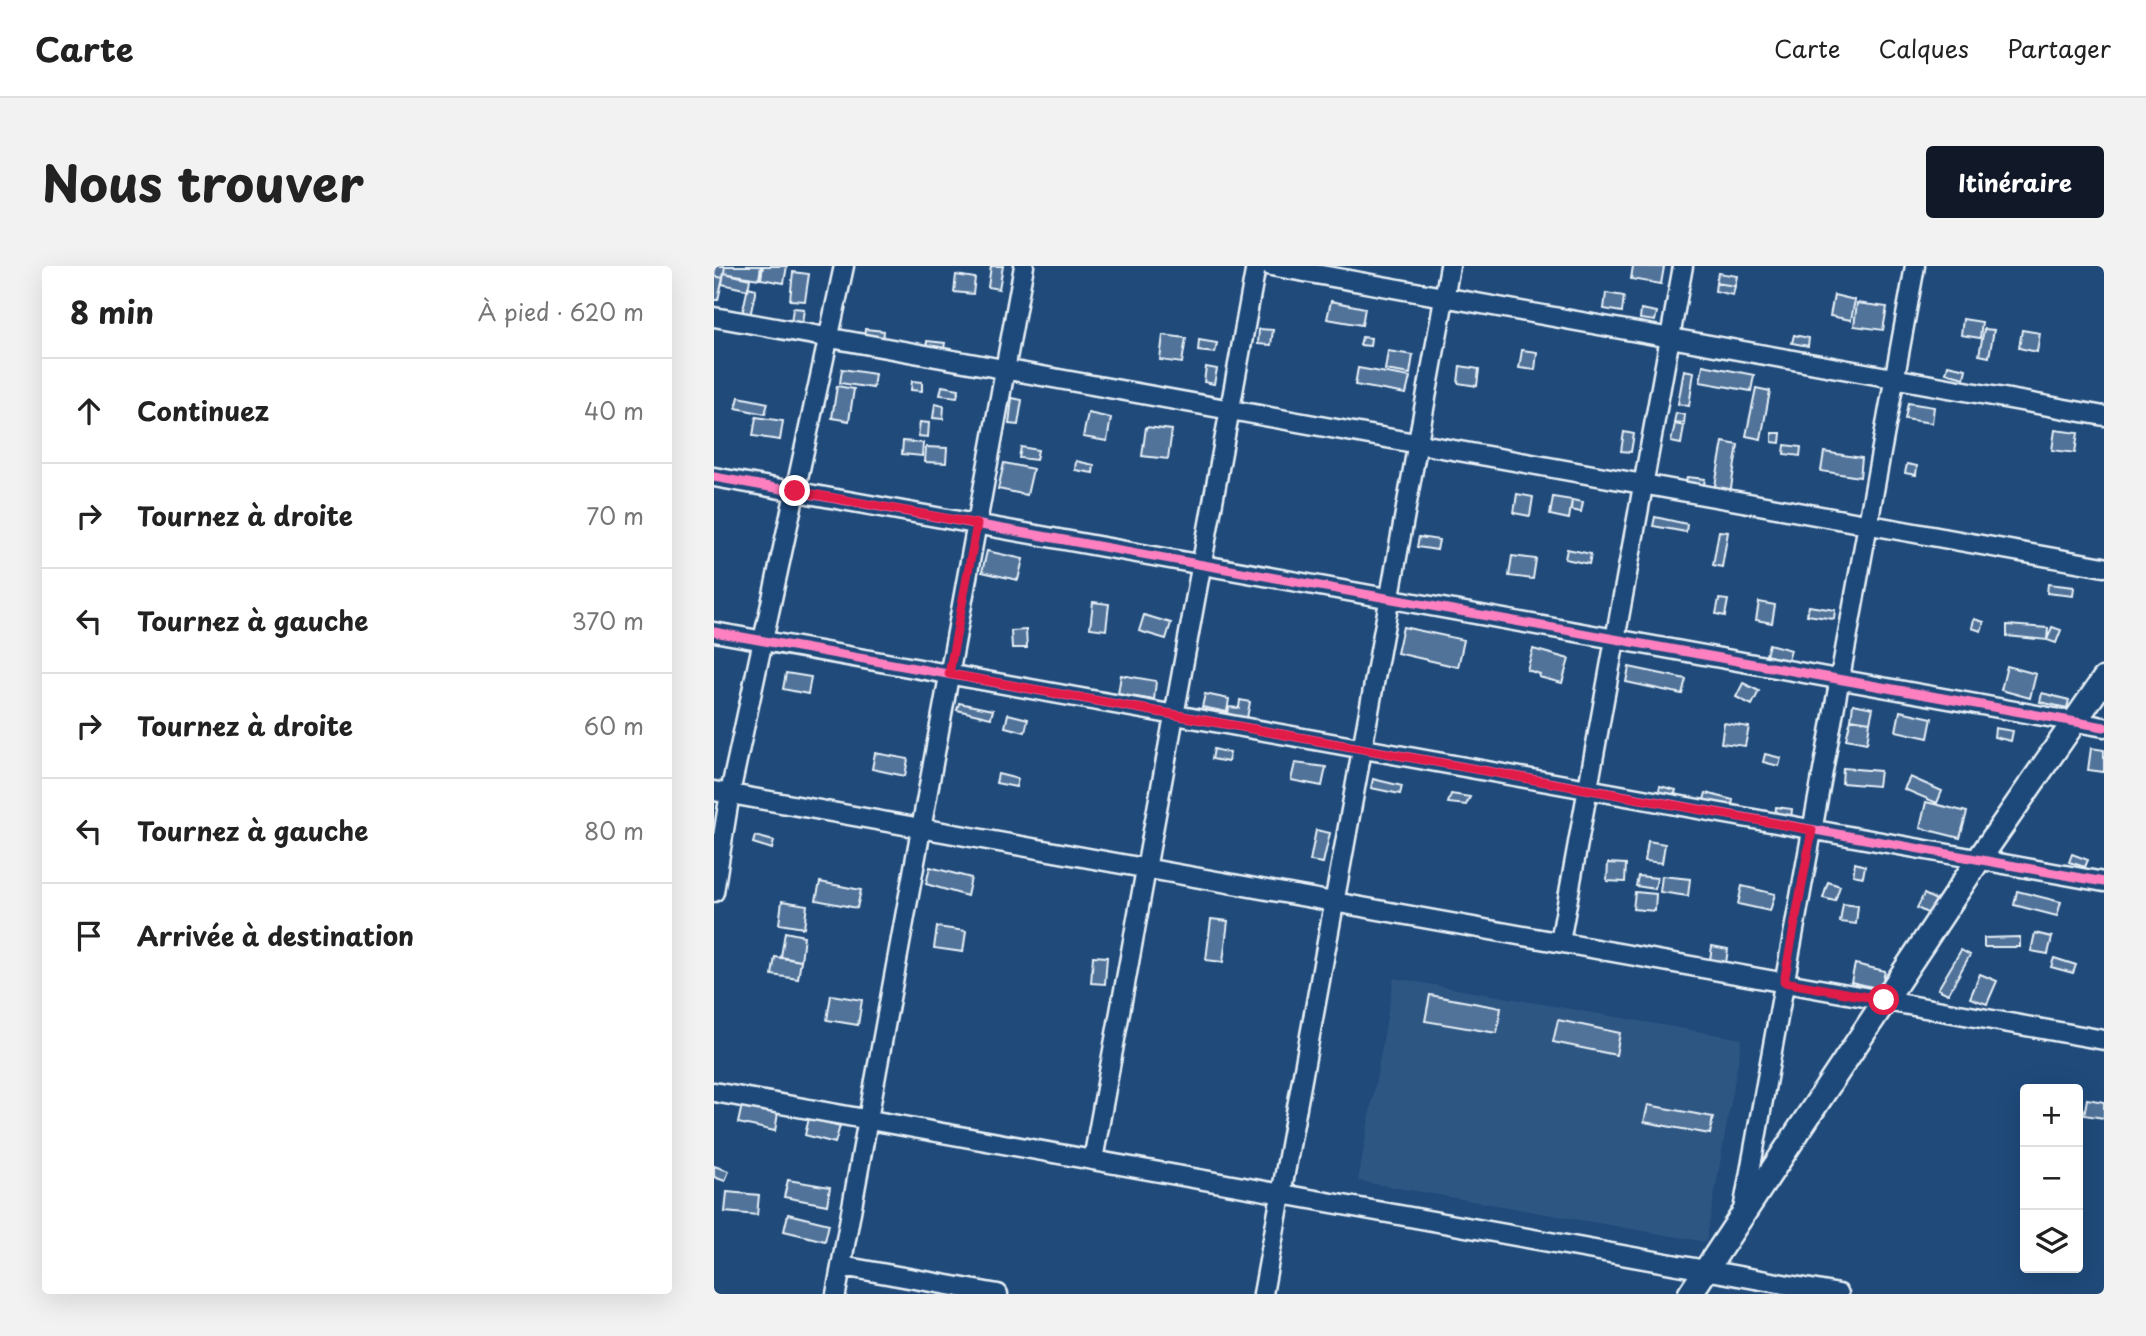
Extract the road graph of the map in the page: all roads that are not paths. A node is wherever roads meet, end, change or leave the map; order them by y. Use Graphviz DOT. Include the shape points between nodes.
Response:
graph roads {
  1 [pos="844,266"];
  2 [pos="1024,266"];
  3 [pos="1256,266"];
  4 [pos="1271,266"];
  5 [pos="1450,266"];
  6 [pos="1683,266"];
  7 [pos="1915,266"];
  8 [pos="1444,297"];
  9 [pos="714,317"];
  10 [pos="829,338"];
  11 [pos="1670,338"];
  12 [pos="1005,370"];
  13 [pos="1895,378"];
  14 [pos="1230,410"];
  15 [pos="2104,416"];
  16 [pos="1418,444"];
  17 [pos="714,477"];
  18 [pos="1643,485"];
  19 [pos="795,491"];
  20 [pos="977,524"];
  21 [pos="1868,525"];
  22 [pos="1201,564"];
  23 [pos="2104,567"];
  24 [pos="1390,598"];
  25 [pos="714,632"];
  26 [pos="1615,639"];
  27 [pos="763,641"];
  28 [pos="949,674"];
  29 [pos="1840,679"];
  30 [pos="2104,679"];
  31 [pos="1174,715"];
  32 [pos="2075,722"];
  33 [pos="2104,727"];
  34 [pos="1362,748"];
  35 [pos="1588,789"];
  36 [pos="722,792"];
  37 [pos="921,828"];
  38 [pos="1812,830"];
  39 [pos="1979,859"];
  40 [pos="1146,868"];
  41 [pos="2104,882"];
  42 [pos="714,892"];
  43 [pos="1334,902"];
  44 [pos="1560,942"];
  45 [pos="1784,982"];
  46 [pos="1884,1000"];
  47 [pos="2104,1040"];
  48 [pos="714,1092"];
  49 [pos="868,1119"];
  50 [pos="1093,1160"];
  51 [pos="1281,1194"];
  52 [pos="1741,1221"];
  53 [pos="842,1266"];
  54 [pos="1707,1270"];
  55 [pos="836,1294"];
  56 [pos="998,1294"];
  57 [pos="1263,1294"];
  58 [pos="1690,1294"];
  59 [pos="1839,1294"];
  1 -- 10 [label="street"];
  2 -- 12 [label="street"];
  3 -- 14 [label="street"];
  4 -- 8 [label="street"];
  5 -- 8 [label="street"];
  6 -- 11 [label="street"];
  7 -- 13 [label="street"];
  8 -- 11 [label="street"];
  8 -- 16 [label="street"];
  9 -- 10 [label="street"];
  10 -- 12 [label="street"];
  10 -- 19 [label="street"];
  11 -- 13 [label="street"];
  11 -- 18 [label="street"];
  12 -- 14 [label="street"];
  12 -- 20 [label="street"];
  13 -- 15 [label="street"];
  13 -- 21 [label="street"];
  14 -- 16 [label="street"];
  14 -- 22 [label="street"];
  16 -- 18 [label="street"];
  16 -- 24 [label="street"];
  17 -- 19 [label="street"];
  18 -- 21 [label="street"];
  18 -- 26 [label="street"];
  19 -- 20 [label="street"];
  19 -- 27 [label="street"];
  20 -- 22 [label="street"];
  20 -- 28 [label="street"];
  21 -- 23 [label="street"];
  21 -- 29 [label="street"];
  22 -- 24 [label="street"];
  22 -- 31 [label="street"];
  24 -- 26 [label="street"];
  24 -- 34 [label="street"];
  25 -- 27 [label="street"];
  26 -- 29 [label="street"];
  26 -- 35 [label="street"];
  27 -- 28 [label="street"];
  27 -- 36 [label="street"];
  28 -- 31 [label="street"];
  28 -- 37 [label="street"];
  29 -- 32 [label="street"];
  29 -- 38 [label="street"];
  30 -- 32 [label="street"];
  31 -- 34 [label="street"];
  31 -- 40 [label="street"];
  32 -- 33 [label="street"];
  32 -- 39 [label="street"];
  34 -- 35 [label="street"];
  34 -- 43 [label="street"];
  35 -- 38 [label="street"];
  35 -- 44 [label="street"];
  36 -- 37 [label="street"];
  36 -- 42 [label="street"];
  37 -- 40 [label="street"];
  37 -- 49 [label="street"];
  38 -- 39 [label="street"];
  38 -- 45 [label="street"];
  39 -- 41 [label="street"];
  39 -- 46 [label="street"];
  40 -- 43 [label="street"];
  40 -- 50 [label="street"];
  43 -- 44 [label="street"];
  43 -- 51 [label="street"];
  44 -- 45 [label="street"];
  45 -- 46 [label="street"];
  45 -- 52 [label="street"];
  46 -- 47 [label="street"];
  46 -- 52 [label="street"];
  48 -- 49 [label="street"];
  49 -- 50 [label="street"];
  49 -- 53 [label="street"];
  50 -- 51 [label="street"];
  51 -- 54 [label="street"];
  51 -- 57 [label="street"];
  52 -- 54 [label="street"];
  53 -- 55 [label="street"];
  53 -- 56 [label="street"];
  54 -- 58 [label="street"];
  54 -- 59 [label="street"];
}
